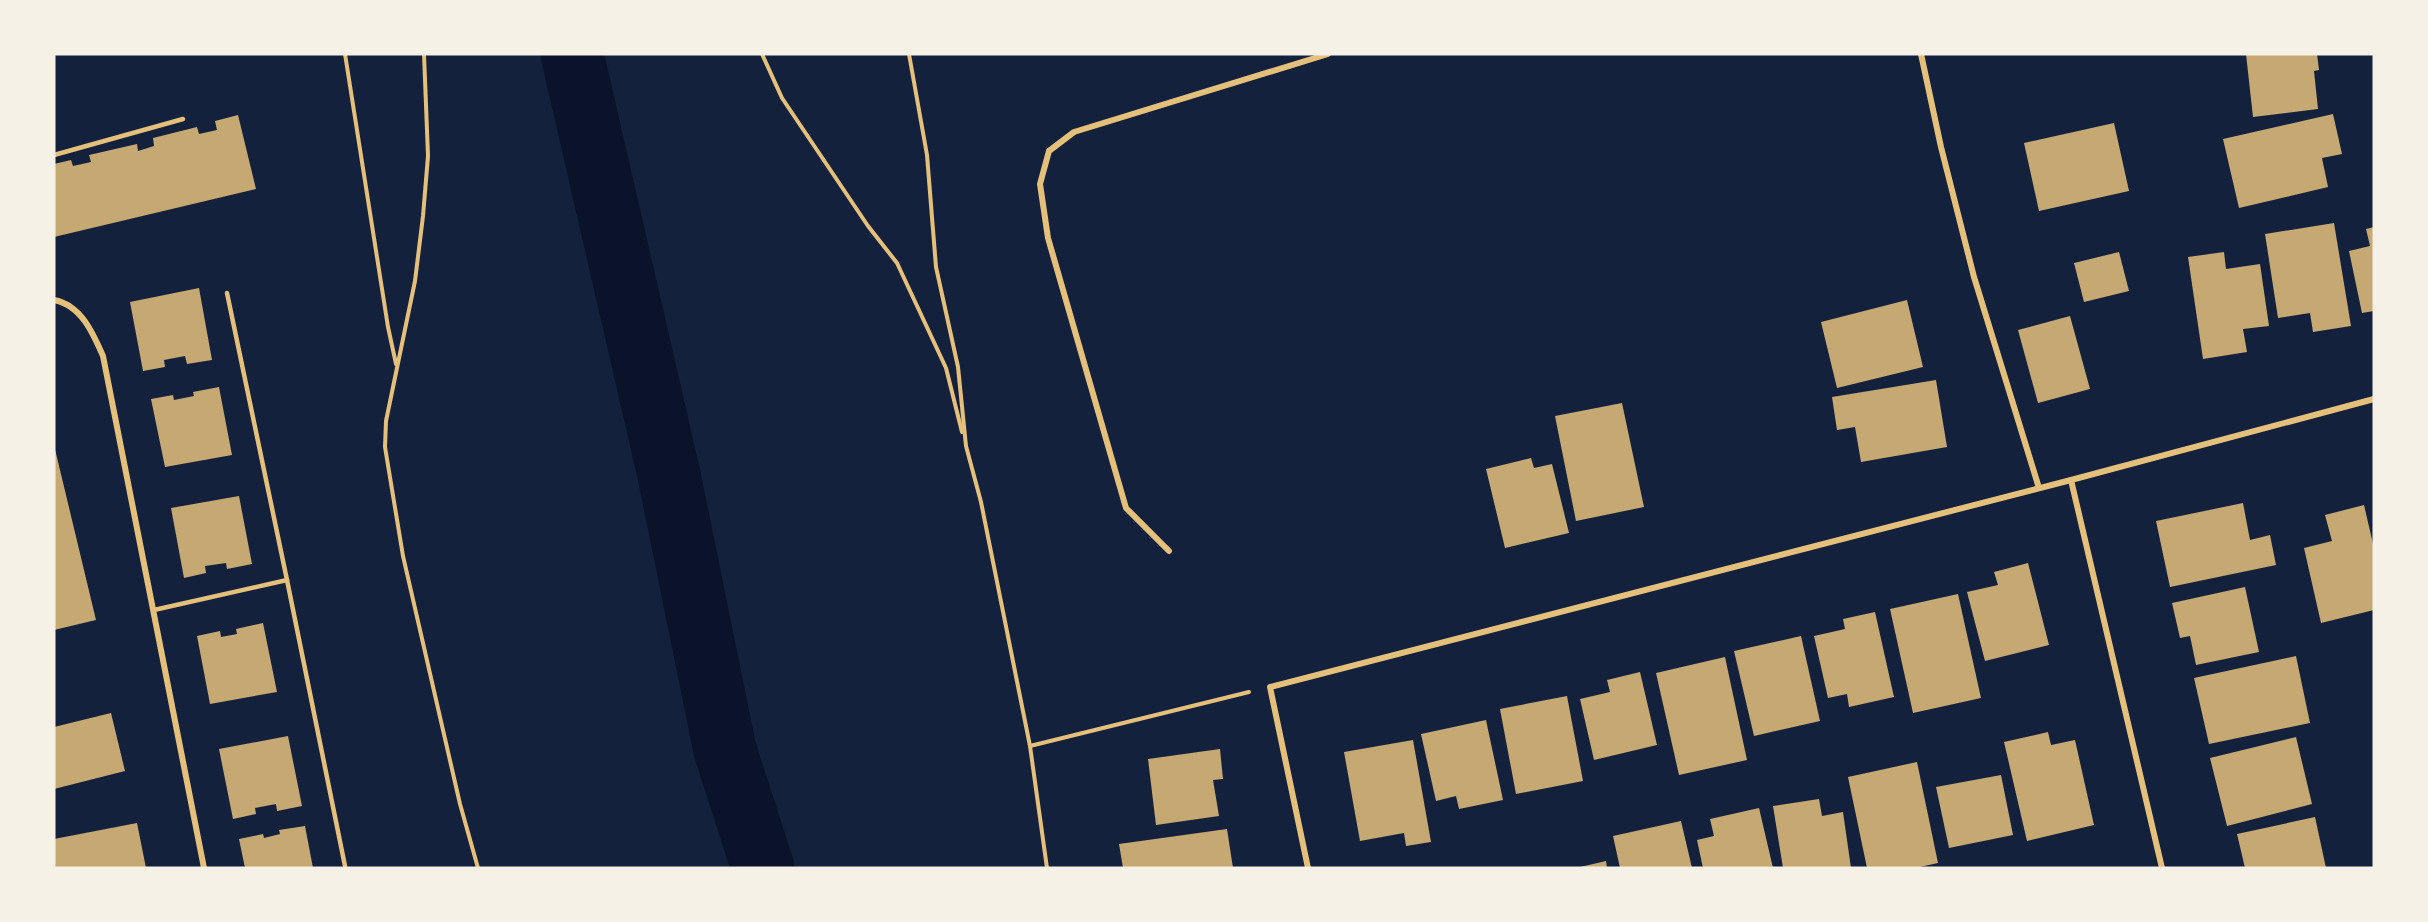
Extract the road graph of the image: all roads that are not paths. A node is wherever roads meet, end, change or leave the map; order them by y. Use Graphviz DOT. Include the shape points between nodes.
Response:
graph roads {
  1 [pos="1329,54"];
  2 [pos="1921,54"];
  3 [pos="183,119"];
  4 [pos="54,155"];
  5 [pos="227,293"];
  6 [pos="54,300"];
  7 [pos="2374,399"];
  8 [pos="2071,480"];
  9 [pos="2039,488"];
  10 [pos="1169,551"];
  11 [pos="287,580"];
  12 [pos="154,610"];
  13 [pos="345,866"];
  14 [pos="204,868"];
  15 [pos="1308,868"];
  16 [pos="2162,868"];
  1 -- 10 [label="street" via="1074,132 1049,151 1040,184 1048,238 1126,508"];
  2 -- 9 [label="street" via="1974,278"];
  3 -- 4 [label="lane"];
  5 -- 11 [label="lane"];
  6 -- 12 [label="street" via="72,306 93,332 103,356"];
  7 -- 8 [label="street"];
  8 -- 9 [label="street"];
  8 -- 16 [label="street"];
  9 -- 15 [label="street" via="1270,687"];
  11 -- 12 [label="lane"];
  11 -- 13 [label="lane"];
  12 -- 14 [label="street"];
}
